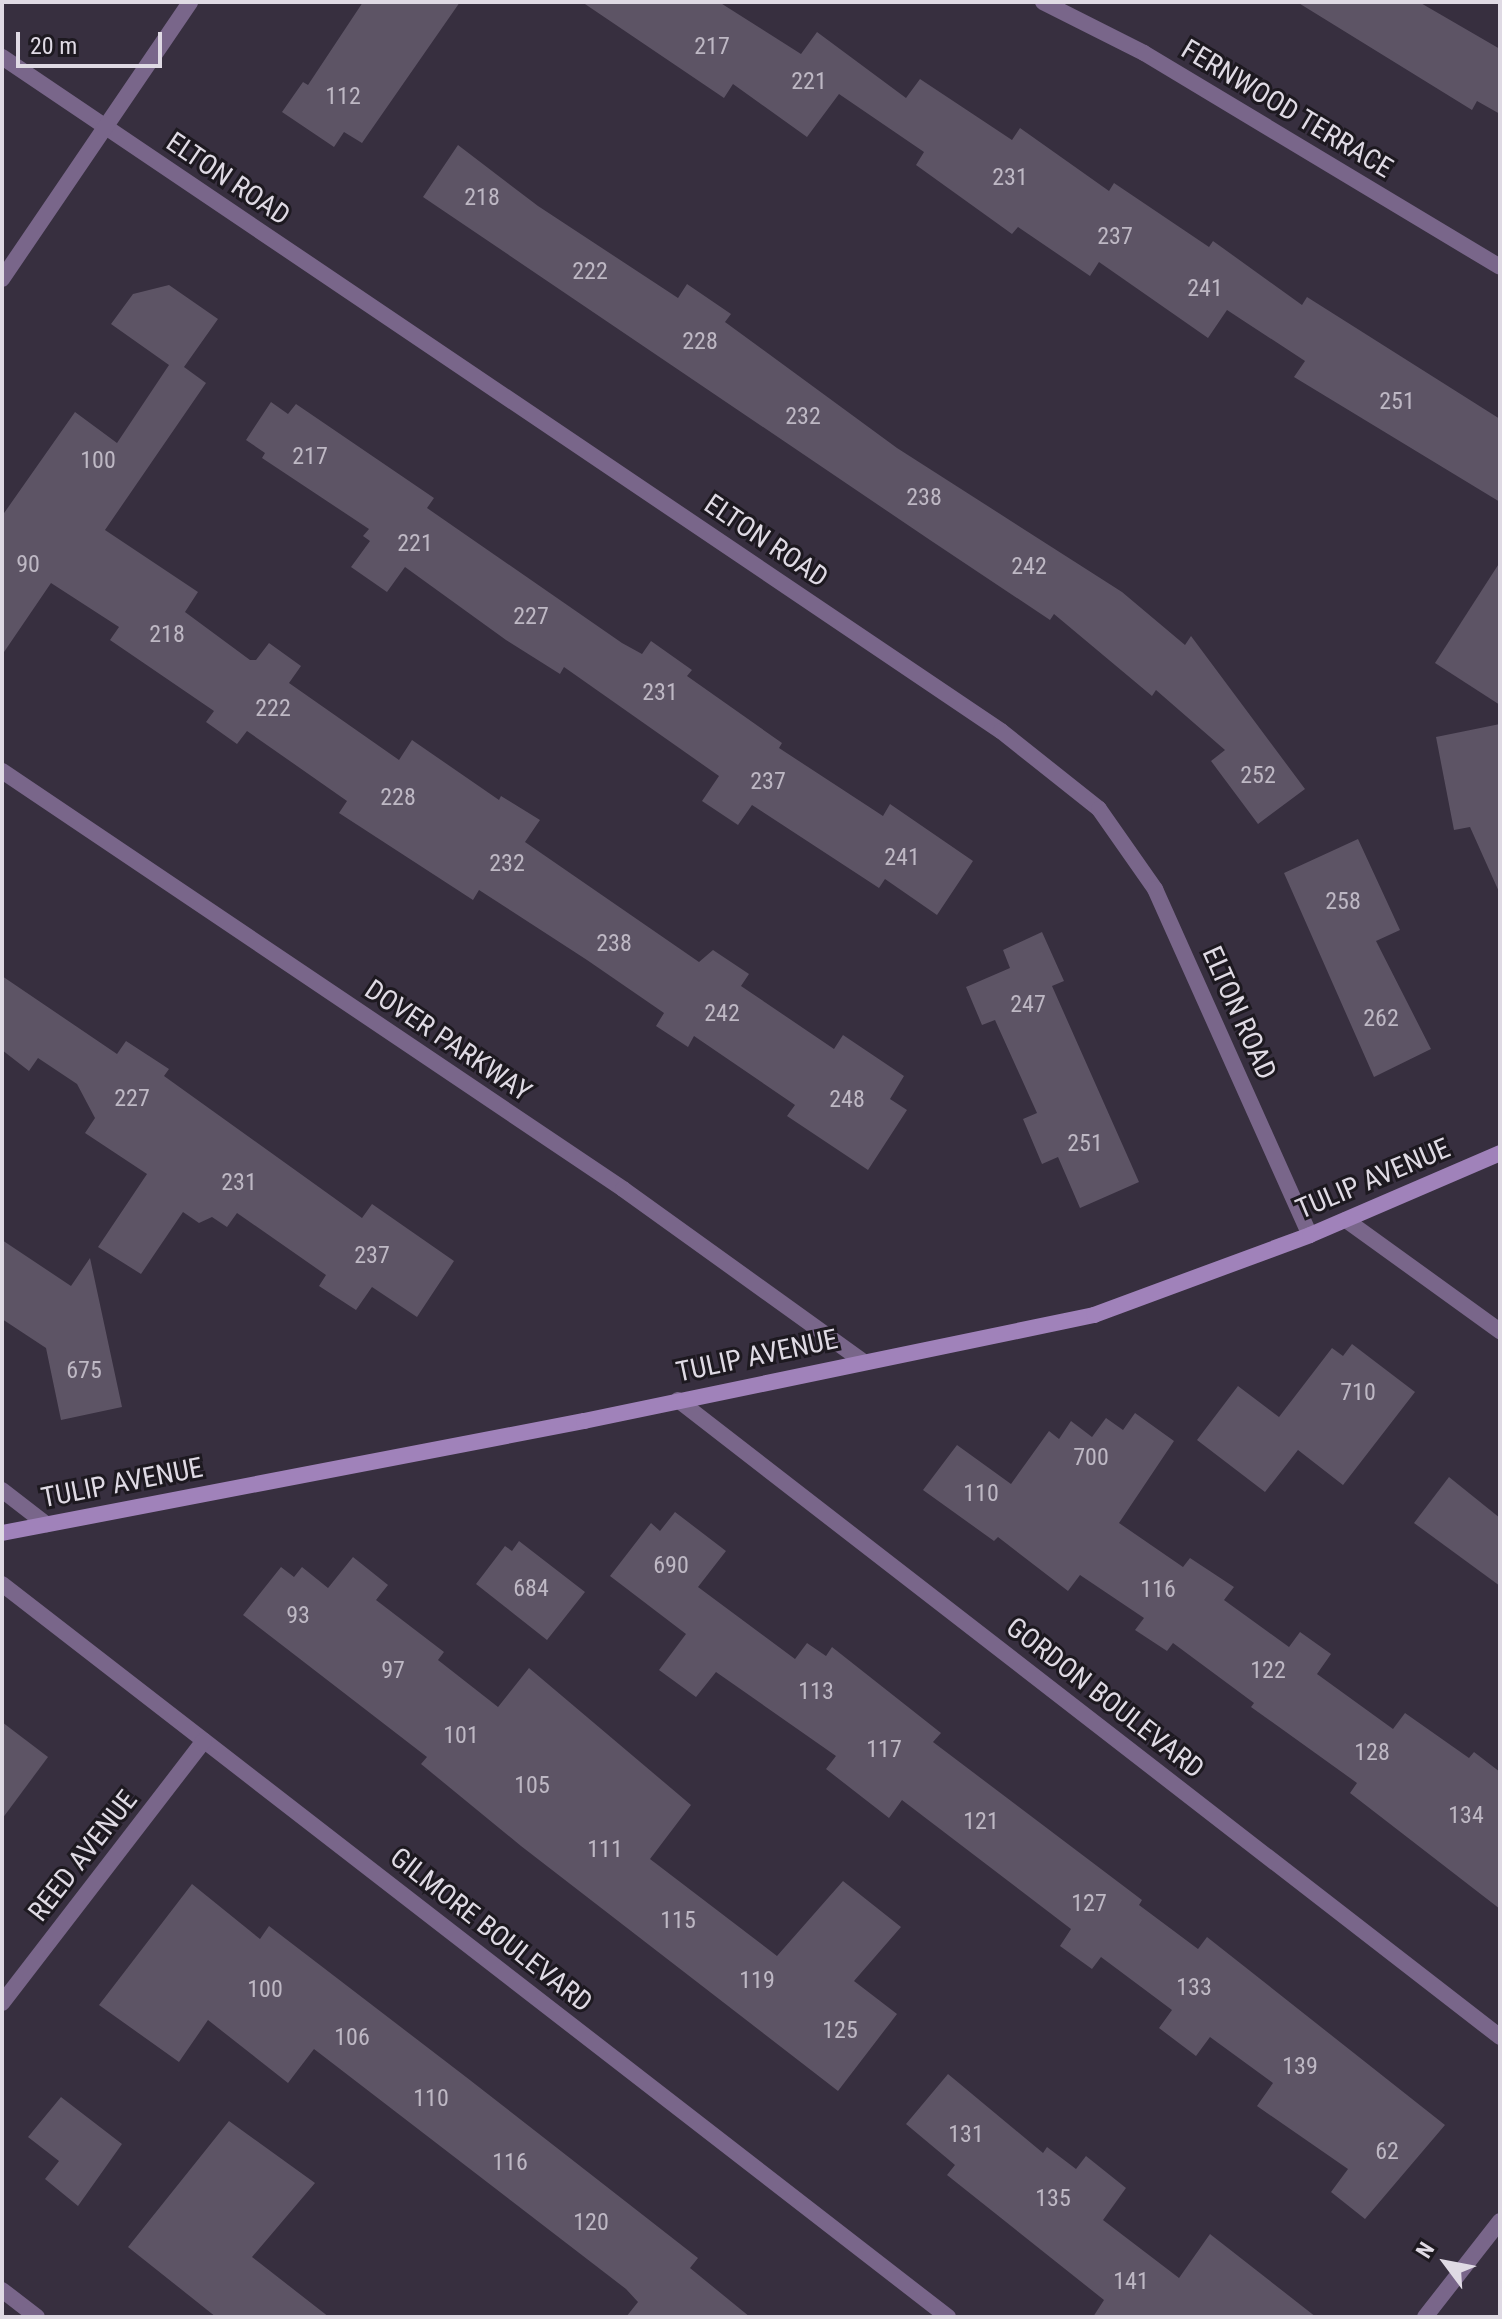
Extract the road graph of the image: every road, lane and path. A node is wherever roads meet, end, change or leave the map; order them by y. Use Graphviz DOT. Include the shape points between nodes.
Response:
graph roads {
  1 [pos="190,2"];
  2 [pos="1043,2"];
  3 [pos="2,57"];
  4 [pos="105,127"];
  5 [pos="1500,267"];
  6 [pos="2,279"];
  7 [pos="2,771"];
  8 [pos="1500,1153"];
  9 [pos="1346,1220"];
  10 [pos="1310,1235"];
  11 [pos="1500,1331"];
  12 [pos="861,1360"];
  13 [pos="678,1400"];
  14 [pos="2,1490"];
  15 [pos="46,1524"];
  16 [pos="2,1533"];
  17 [pos="2,1584"];
  18 [pos="204,1741"];
  19 [pos="2,2003"];
  20 [pos="1500,2037"];
  21 [pos="1500,2221"];
  22 [pos="2,2290"];
  23 [pos="37,2317"];
  24 [pos="948,2317"];
  25 [pos="1425,2317"];
  1 -- 4 [label="street"];
  2 -- 5 [label="street, FERNWOOD TERRACE" via="1144,53"];
  3 -- 4 [label="street, ELTON ROAD"];
  4 -- 6 [label="street"];
  4 -- 10 [label="street, ELTON ROAD" via="1001,731 1099,809 1155,889"];
  7 -- 12 [label="street, DOVER PARKWAY" via="623,1189"];
  8 -- 9 [label="main road, TULIP AVENUE"];
  9 -- 10 [label="main road, TULIP AVENUE"];
  9 -- 11 [label="street"];
  10 -- 12 [label="main road, TULIP AVENUE" via="1094,1315"];
  12 -- 13 [label="main road, TULIP AVENUE"];
  13 -- 15 [label="main road, TULIP AVENUE"];
  13 -- 20 [label="street, GORDON BOULEVARD"];
  14 -- 15 [label="street"];
  15 -- 16 [label="main road, TULIP AVENUE"];
  17 -- 18 [label="street, GILMORE BOULEVARD"];
  18 -- 19 [label="street, REED AVENUE"];
  18 -- 24 [label="street, GILMORE BOULEVARD"];
  21 -- 25 [label="street"];
  22 -- 23 [label="street"];
}
